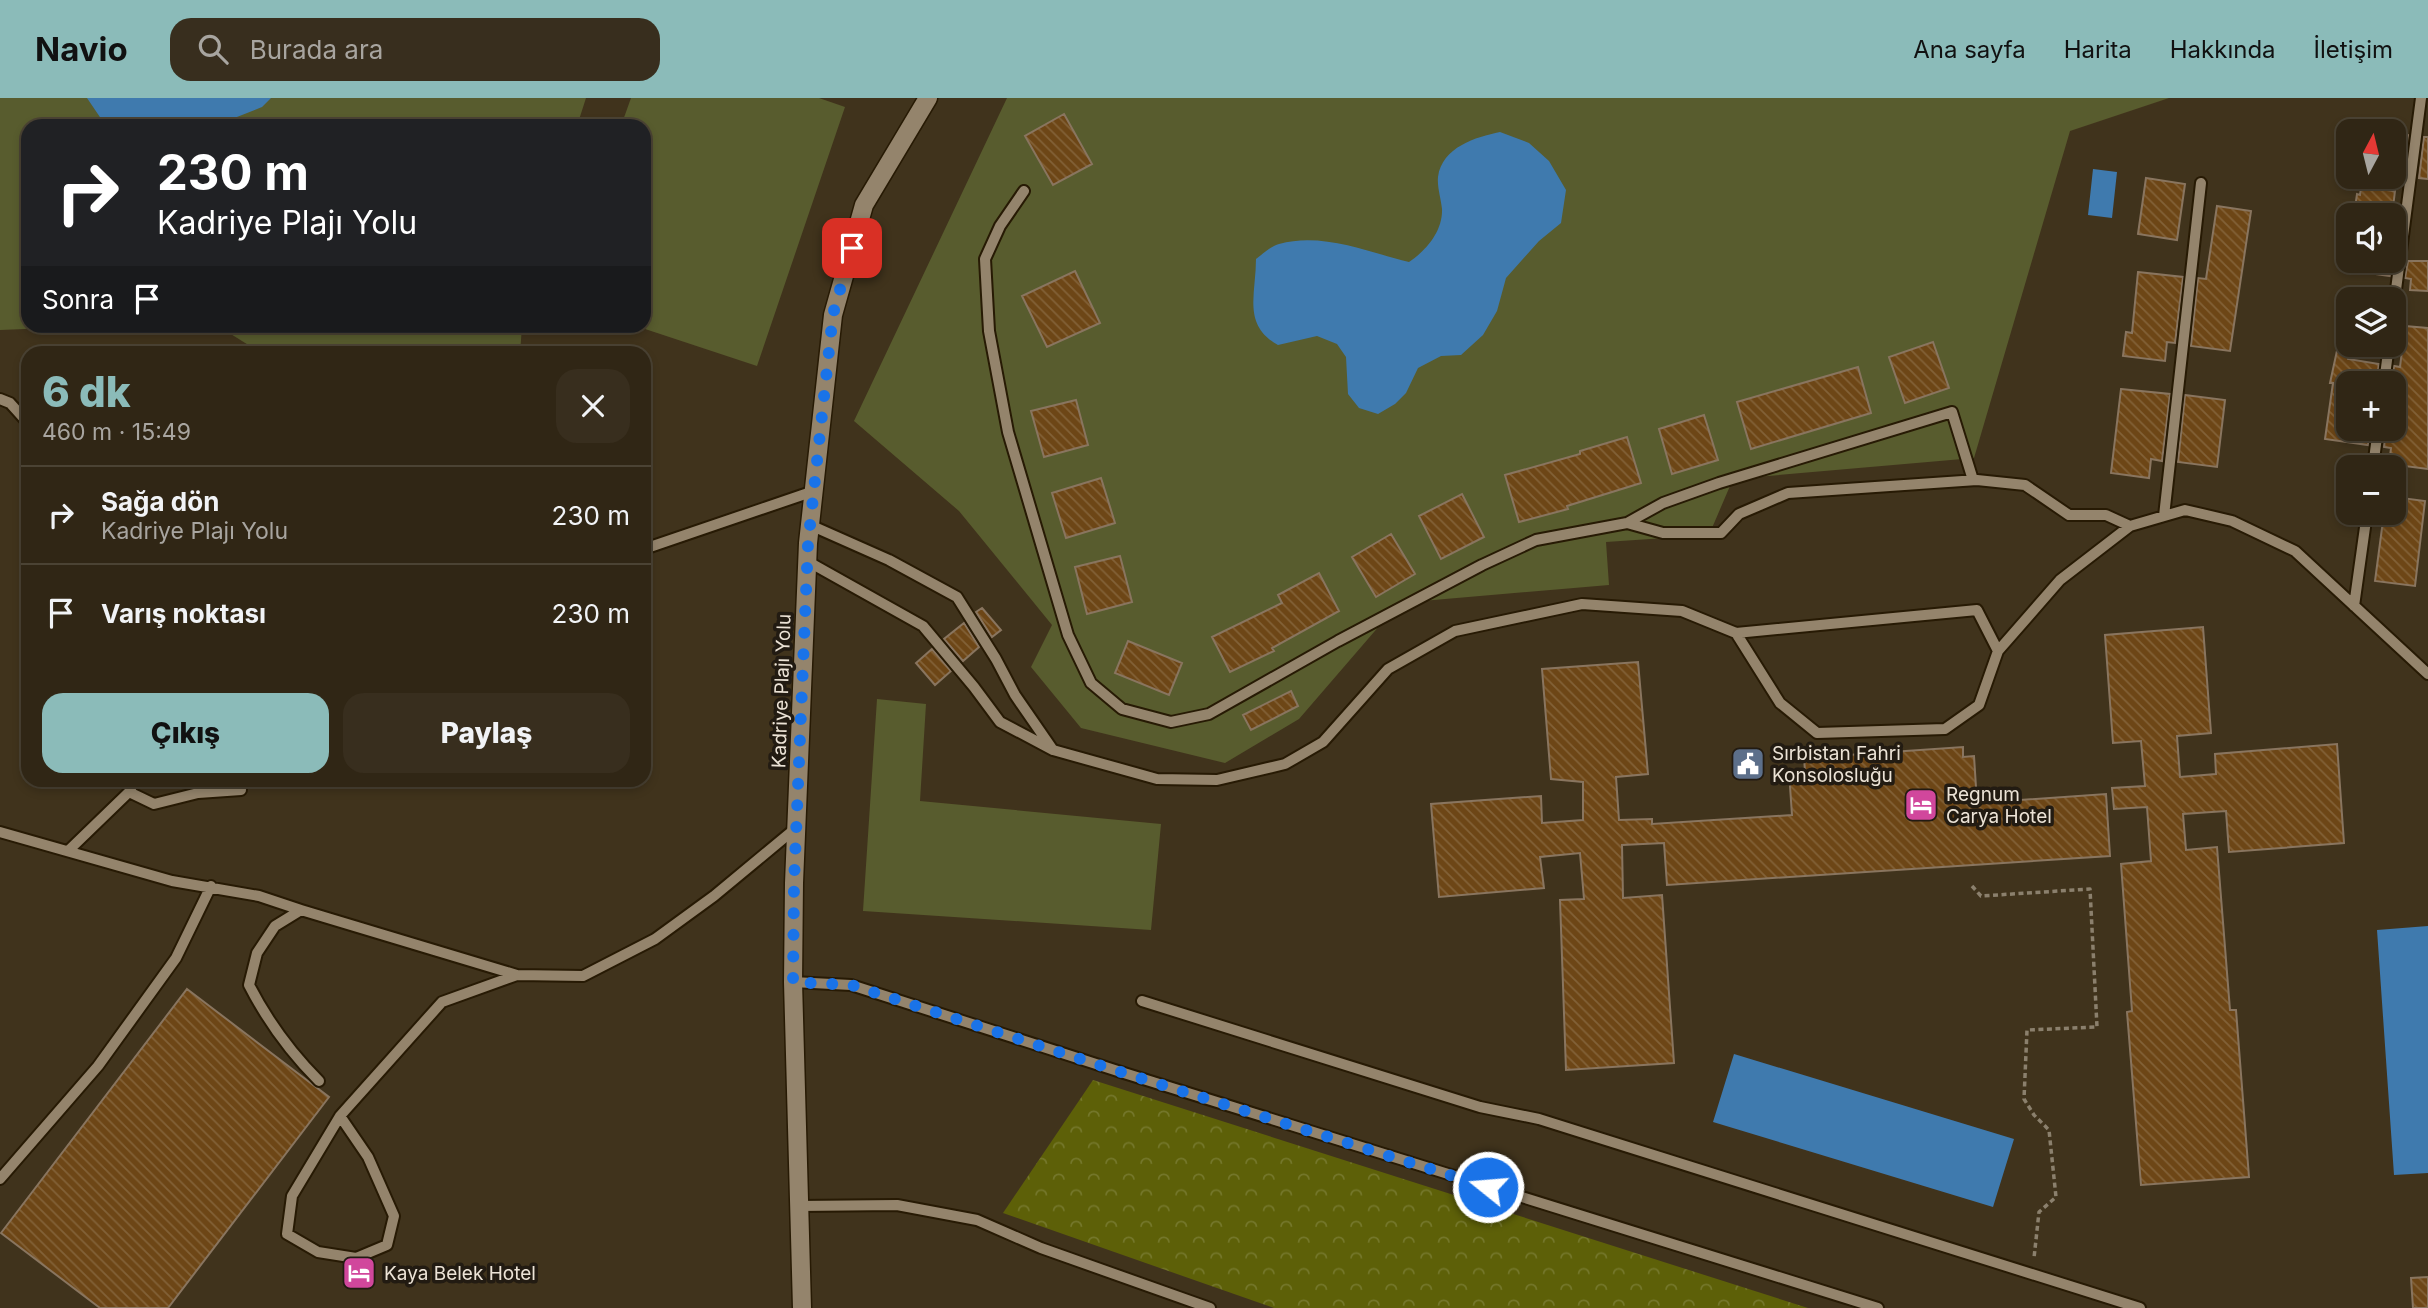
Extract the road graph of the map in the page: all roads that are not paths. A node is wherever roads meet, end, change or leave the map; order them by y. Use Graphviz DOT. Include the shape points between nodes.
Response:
graph roads {
  1 [pos="928,98"];
  2 [pos="2421,98"];
  3 [pos="2201,183"];
  4 [pos="1024,191"];
  5 [pos="2396,287"];
  6 [pos="0,400"];
  7 [pos="21,415"];
  8 [pos="1973,480"];
  9 [pos="814,491"];
  10 [pos="2164,516"];
  11 [pos="1628,523"];
  12 [pos="810,525"];
  13 [pos="2365,525"];
  14 [pos="2130,526"];
  15 [pos="651,547"];
  16 [pos="807,561"];
  17 [pos="2354,606"];
  18 [pos="1736,633"];
  19 [pos="1997,651"];
  20 [pos="2428,674"];
  21 [pos="1053,750"];
  22 [pos="132,787"];
  23 [pos="241,787"];
  24 [pos="129,792"];
  25 [pos="796,828"];
  26 [pos="0,832"];
  27 [pos="68,851"];
  28 [pos="211,886"];
  29 [pos="301,910"];
  30 [pos="517,975"];
  31 [pos="793,982"];
  32 [pos="1142,1001"];
  33 [pos="319,1081"];
  34 [pos="340,1116"];
  35 [pos="0,1179"];
  36 [pos="799,1206"];
  37 [pos="802,1308"];
  38 [pos="1210,1308"];
  39 [pos="1878,1308"];
  40 [pos="2140,1308"];
  1 -- 9 [label="street, Kadriye Plajı Yolu" via="864,205 833,314"];
  2 -- 5 [label="lane"];
  3 -- 10 [label="lane"];
  4 -- 11 [label="lane" via="985,258 989,331 1008,432 1068,635 1091,683 1122,709 1171,722 1209,714 1338,641 1536,540"];
  6 -- 7 [label="lane"];
  8 -- 11 [label="lane" via="1788,493 1739,514 1721,533 1662,533"];
  8 -- 11 [label="lane" via="1952,412 1719,483 1663,503"];
  8 -- 14 [label="lane" via="2025,485 2069,515 2106,515"];
  9 -- 12 [label="street, Kadriye Plajı Yolu"];
  9 -- 15 [label="lane"];
  10 -- 14 [label="lane"];
  10 -- 17 [label="lane" via="2185,510 2232,521 2295,551"];
  12 -- 16 [label="street, Kadriye Plajı Yolu"];
  12 -- 21 [label="lane" via="957,597"];
  13 -- 17 [label="lane"];
  14 -- 19 [label="lane" via="2060,580"];
  16 -- 21 [label="lane" via="923,626 1000,722"];
  16 -- 25 [label="street, Kadriye Plajı Yolu"];
  17 -- 20 [label="lane"];
  18 -- 19 [label="lane" via="1977,610"];
  18 -- 19 [label="lane" via="1780,703 1817,733 1945,729 1979,705"];
  18 -- 21 [label="lane" via="1682,611 1582,604 1455,631 1388,669 1323,742 1285,764 1217,780 1157,779"];
  22 -- 24 [label="lane"];
  23 -- 24 [label="lane" via="154,804"];
  24 -- 27 [label="lane"];
  25 -- 30 [label="lane" via="655,939 583,975"];
  25 -- 31 [label="street, Kadriye Plajı Yolu"];
  26 -- 27 [label="lane"];
  27 -- 28 [label="lane" via="172,881"];
  28 -- 29 [label="lane"];
  28 -- 35 [label="lane" via="176,958 98,1066"];
  29 -- 30 [label="lane"];
  29 -- 33 [label="lane" via="275,926 257,953 249,985 268,1020"];
  30 -- 34 [label="lane" via="442,1002"];
  31 -- 36 [label="street, Kadriye Plajı Yolu"];
  31 -- 39 [label="lane" via="851,985"];
  32 -- 40 [label="lane" via="1480,1107 1539,1119"];
  34 -- 34 [label="lane" via="368,1157 394,1216 387,1245 356,1258 318,1252 287,1234 292,1196"];
  36 -- 37 [label="street, Kadriye Plajı Yolu"];
  36 -- 38 [label="lane" via="897,1205 976,1220"];
}
